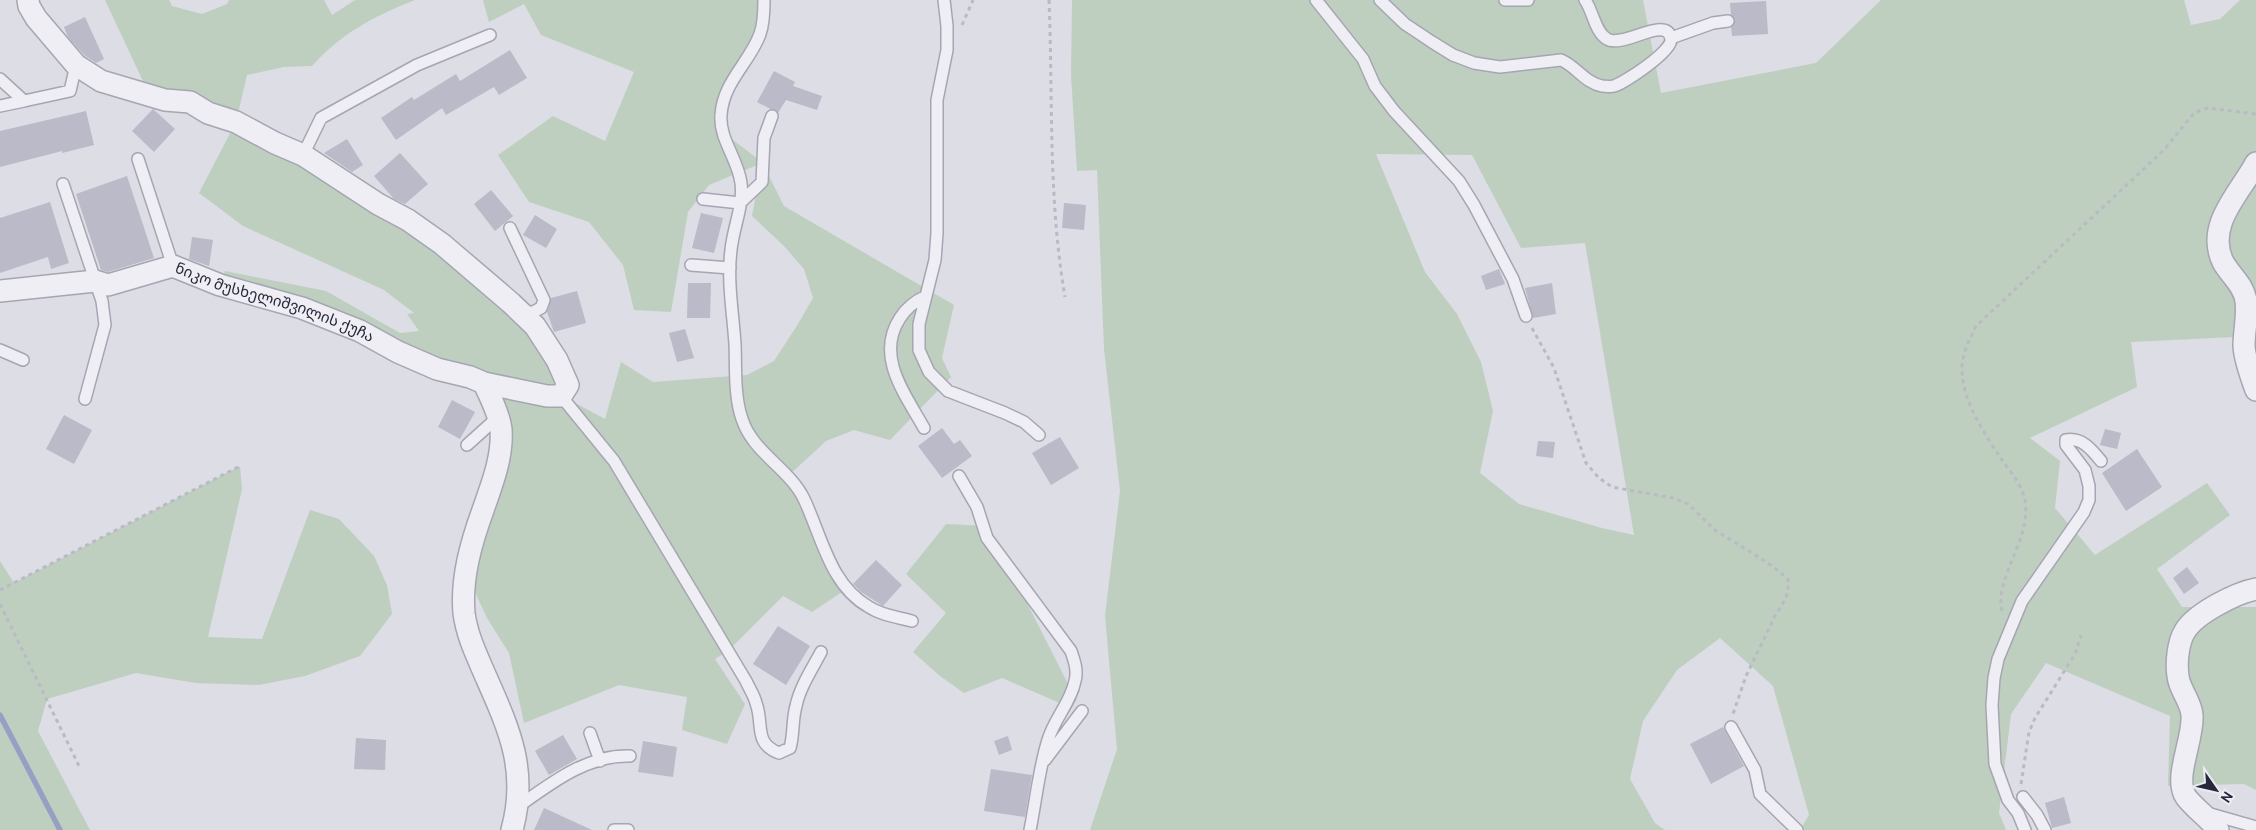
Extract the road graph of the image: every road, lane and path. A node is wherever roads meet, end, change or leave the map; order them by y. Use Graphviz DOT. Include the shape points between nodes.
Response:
graph roads {
  1 [pos="28,0"];
  2 [pos="764,0"];
  3 [pos="944,0"];
  4 [pos="1049,0"];
  5 [pos="1316,0"];
  6 [pos="1380,0"];
  7 [pos="1505,0"];
  8 [pos="1528,0"];
  9 [pos="1585,0"];
  10 [pos="1728,21"];
  11 [pos="490,36"];
  12 [pos="1671,38"];
  13 [pos="76,65"];
  14 [pos="0,79"];
  15 [pos="24,101"];
  16 [pos="0,106"];
  17 [pos="2256,114"];
  18 [pos="772,116"];
  19 [pos="302,154"];
  20 [pos="138,159"];
  21 [pos="2256,162"];
  22 [pos="63,184"];
  23 [pos="703,199"];
  24 [pos="740,202"];
  25 [pos="510,228"];
  26 [pos="691,265"];
  27 [pos="173,266"];
  28 [pos="730,268"];
  29 [pos="95,281"];
  30 [pos="0,291"];
  31 [pos="926,296"];
  32 [pos="1065,297"];
  33 [pos="511,303"];
  34 [pos="1526,316"];
  35 [pos="0,350"];
  36 [pos="23,360"];
  37 [pos="484,383"];
  38 [pos="2256,390"];
  39 [pos="561,396"];
  40 [pos="85,399"];
  41 [pos="498,417"];
  42 [pos="924,428"];
  43 [pos="1039,435"];
  44 [pos="467,445"];
  45 [pos="2101,461"];
  46 [pos="240,466"];
  47 [pos="959,476"];
  48 [pos="2256,589"];
  49 [pos="0,590"];
  50 [pos="0,604"];
  51 [pos="912,621"];
  52 [pos="2013,625"];
  53 [pos="2081,635"];
  54 [pos="821,652"];
  55 [pos="1082,711"];
  56 [pos="1731,727"];
  57 [pos="590,733"];
  58 [pos="630,756"];
  59 [pos="600,761"];
  60 [pos="1043,763"];
  61 [pos="80,768"];
  62 [pos="2023,797"];
  63 [pos="519,806"];
  64 [pos="2200,811"];
  65 [pos="2256,827"];
  66 [pos="512,830"];
  67 [pos="614,830"];
  68 [pos="628,830"];
  69 [pos="1030,830"];
  70 [pos="1797,830"];
  71 [pos="2025,830"];
  72 [pos="2045,830"];
  73 [pos="2218,830"];
  1 -- 13 [label="street" via="36,18"];
  2 -- 24 [label="lane" via="760,34 733,77 721,114 722,132 737,164"];
  3 -- 31 [label="lane" via="948,50 937,100 937,233 935,260"];
  4 -- 32 [label="path" via="1052,174 1057,249"];
  5 -- 34 [label="lane" via="1363,59 1375,86 1394,111 1459,181 1513,279"];
  6 -- 12 [label="lane" via="1405,24 1453,55 1474,63 1500,67 1561,60 1591,82 1602,86 1614,86 1656,60 1669,47"];
  7 -- 8 [label="lane"];
  9 -- 12 [label="lane" via="1600,34 1614,42 1659,28"];
  10 -- 12 [label="lane"];
  11 -- 19 [label="lane" via="417,65 321,118"];
  13 -- 15 [label="lane" via="70,91"];
  13 -- 19 [label="street" via="102,81 165,100 190,102"];
  14 -- 15 [label="lane"];
  15 -- 16 [label="lane"];
  17 -- 52 [label="path" via="2208,108 2194,113 2164,150 1976,326 1962,366 1965,390 1988,438 2024,497 2021,540 2000,600 2003,614"];
  18 -- 24 [label="lane" via="764,138 762,182"];
  19 -- 33 [label="street" via="442,244"];
  20 -- 27 [label="lane"];
  21 -- 38 [label="street" via="2221,221 2217,242 2219,253 2246,298 2248,314 2244,347"];
  22 -- 29 [label="lane"];
  23 -- 24 [label="lane"];
  24 -- 28 [label="lane"];
  25 -- 33 [label="lane" via="544,300 532,313"];
  26 -- 28 [label="lane"];
  27 -- 29 [label="street, ნიკო მუსხელიშვილის ქუჩა" via="108,285"];
  27 -- 37 [label="street, ნიკო მუსხელიშვილის ქუჩა" via="360,330 437,369"];
  28 -- 51 [label="lane" via="742,420 753,440 796,483 844,588 870,608"];
  29 -- 30 [label="street, ნიკო მუსხელიშვილის ქუჩა"];
  29 -- 40 [label="lane" via="105,325"];
  31 -- 42 [label="lane" via="905,310 893,329 890,342 894,373"];
  31 -- 43 [label="lane" via="919,324 919,350 929,372 948,391 1024,422"];
  33 -- 39 [label="street" via="535,326 557,360 568,385"];
  34 -- 56 [label="path" via="1554,368 1586,464 1599,478 1612,487 1673,498 1688,504 1715,530 1768,563 1789,582 1786,598 1746,676"];
  35 -- 36 [label="lane"];
  37 -- 39 [label="street, ნიკო მუსხელიშვილის ქუჩა"];
  37 -- 41 [label="street"];
  39 -- 54 [label="lane" via="614,461 746,681 757,704 762,739 768,749 779,753 790,748 797,703"];
  41 -- 44 [label="lane"];
  41 -- 63 [label="street" via="500,452 468,561 464,613 469,640 513,749"];
  45 -- 52 [label="lane" via="2086,444 2069,438 2066,440 2066,445 2085,470 2089,500 2084,512 2030,587"];
  46 -- 49 [label="path"];
  47 -- 60 [label="lane" via="977,507 987,538 1066,645 1076,665 1072,691 1055,721"];
  48 -- 64 [label="street" via="2240,592 2202,615 2191,623 2180,641 2178,676 2192,714 2180,784"];
  50 -- 61 [label="path"];
  52 -- 71 [label="lane" via="1998,658 1992,705 1993,736 2000,781"];
  53 -- 62 [label="path" via="2068,667 2029,732 2020,781"];
  55 -- 60 [label="lane"];
  56 -- 70 [label="lane" via="1755,770 1760,794"];
  57 -- 59 [label="lane"];
  58 -- 59 [label="lane"];
  59 -- 63 [label="lane" via="567,774"];
  60 -- 69 [label="lane"];
  62 -- 72 [label="lane"];
  63 -- 66 [label="street"];
  64 -- 65 [label="lane"];
  64 -- 73 [label="street"];
  67 -- 68 [label="lane"];
}
